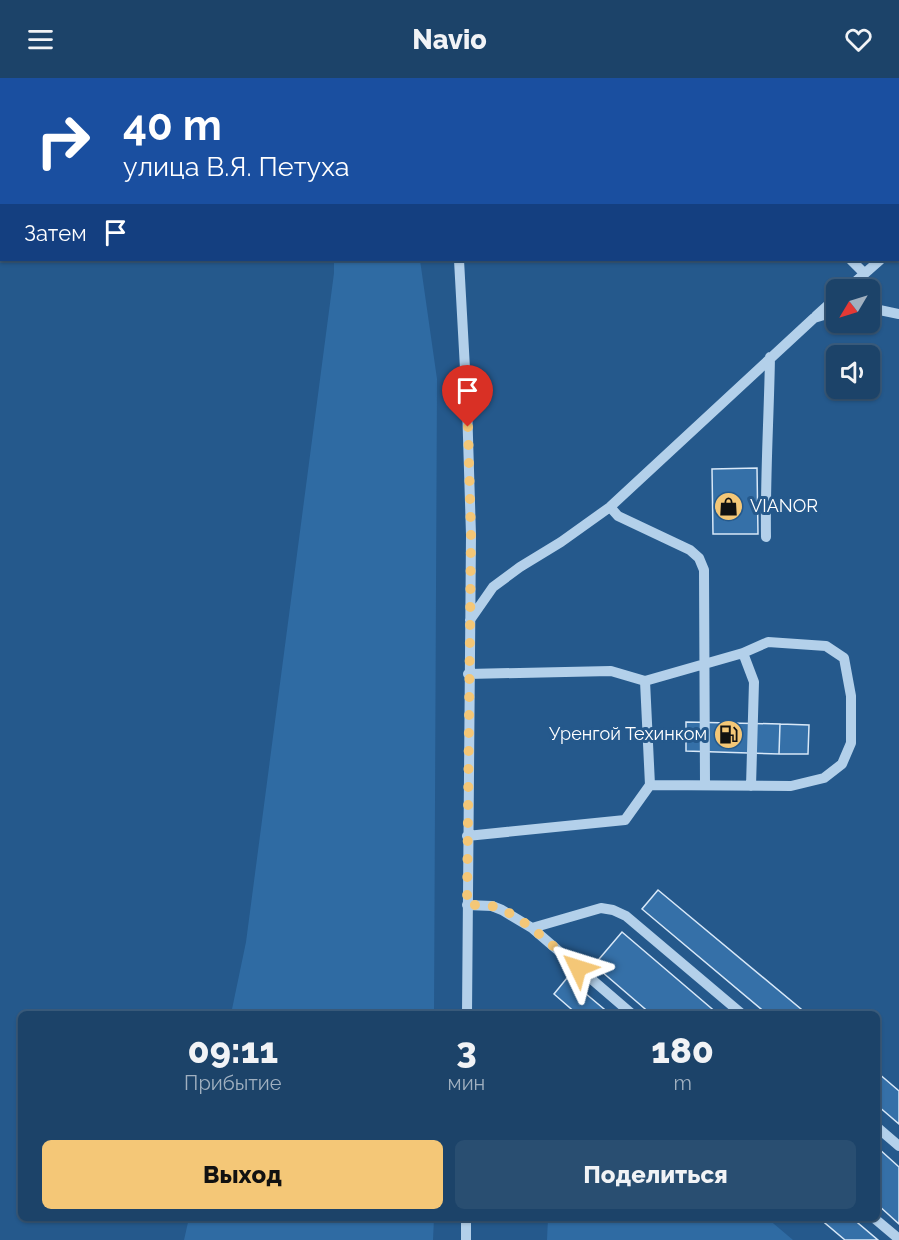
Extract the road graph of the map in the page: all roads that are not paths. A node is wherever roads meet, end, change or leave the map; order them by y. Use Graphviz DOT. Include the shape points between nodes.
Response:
graph roads {
  1 [pos="459,261"];
  2 [pos="852,261"];
  3 [pos="879,261"];
  4 [pos="864,273"];
  5 [pos="858,279"];
  6 [pos="826,307"];
  7 [pos="880,310"];
  8 [pos="826,314"];
  9 [pos="899,314"];
  10 [pos="814,318"];
  11 [pos="770,357"];
  12 [pos="610,507"];
  13 [pos="766,537"];
  14 [pos="470,620"];
  15 [pos="743,653"];
  16 [pos="703,665"];
  17 [pos="468,674"];
  18 [pos="645,681"];
  19 [pos="650,785"];
  20 [pos="705,785"];
  21 [pos="751,786"];
  22 [pos="467,836"];
  23 [pos="467,905"];
  24 [pos="532,928"];
  25 [pos="467,1011"];
  26 [pos="629,1011"];
  27 [pos="738,1011"];
  28 [pos="880,1130"];
  29 [pos="899,1146"];
  30 [pos="466,1221"];
  31 [pos="878,1221"];
  32 [pos="899,1239"];
  33 [pos="466,1240"];
  1 -- 14 [label="street" via="471,535"];
  2 -- 4 [label="street"];
  3 -- 4 [label="street"];
  4 -- 5 [label="street"];
  6 -- 10 [label="street"];
  7 -- 9 [label="street"];
  8 -- 10 [label="street"];
  10 -- 11 [label="street"];
  11 -- 12 [label="street"];
  11 -- 13 [label="street"];
  12 -- 14 [label="street" via="493,587"];
  12 -- 16 [label="street" via="618,516 677,542 699,558 704,570"];
  14 -- 17 [label="street"];
  15 -- 16 [label="street"];
  15 -- 21 [label="street" via="754,682"];
  15 -- 21 [label="street" via="768,642 826,646 844,658 851,696 851,743 842,764 825,778 791,786"];
  16 -- 18 [label="street"];
  16 -- 20 [label="street"];
  17 -- 18 [label="street" via="611,671"];
  17 -- 22 [label="street"];
  18 -- 19 [label="street"];
  19 -- 20 [label="street"];
  19 -- 22 [label="street" via="625,819"];
  20 -- 21 [label="street"];
  22 -- 23 [label="street"];
  23 -- 24 [label="street" via="492,906"];
  23 -- 25 [label="street"];
  24 -- 26 [label="street"];
  24 -- 27 [label="street" via="602,908 613,910 626,916"];
  28 -- 29 [label="street"];
  30 -- 33 [label="street"];
  31 -- 32 [label="street"];
}
